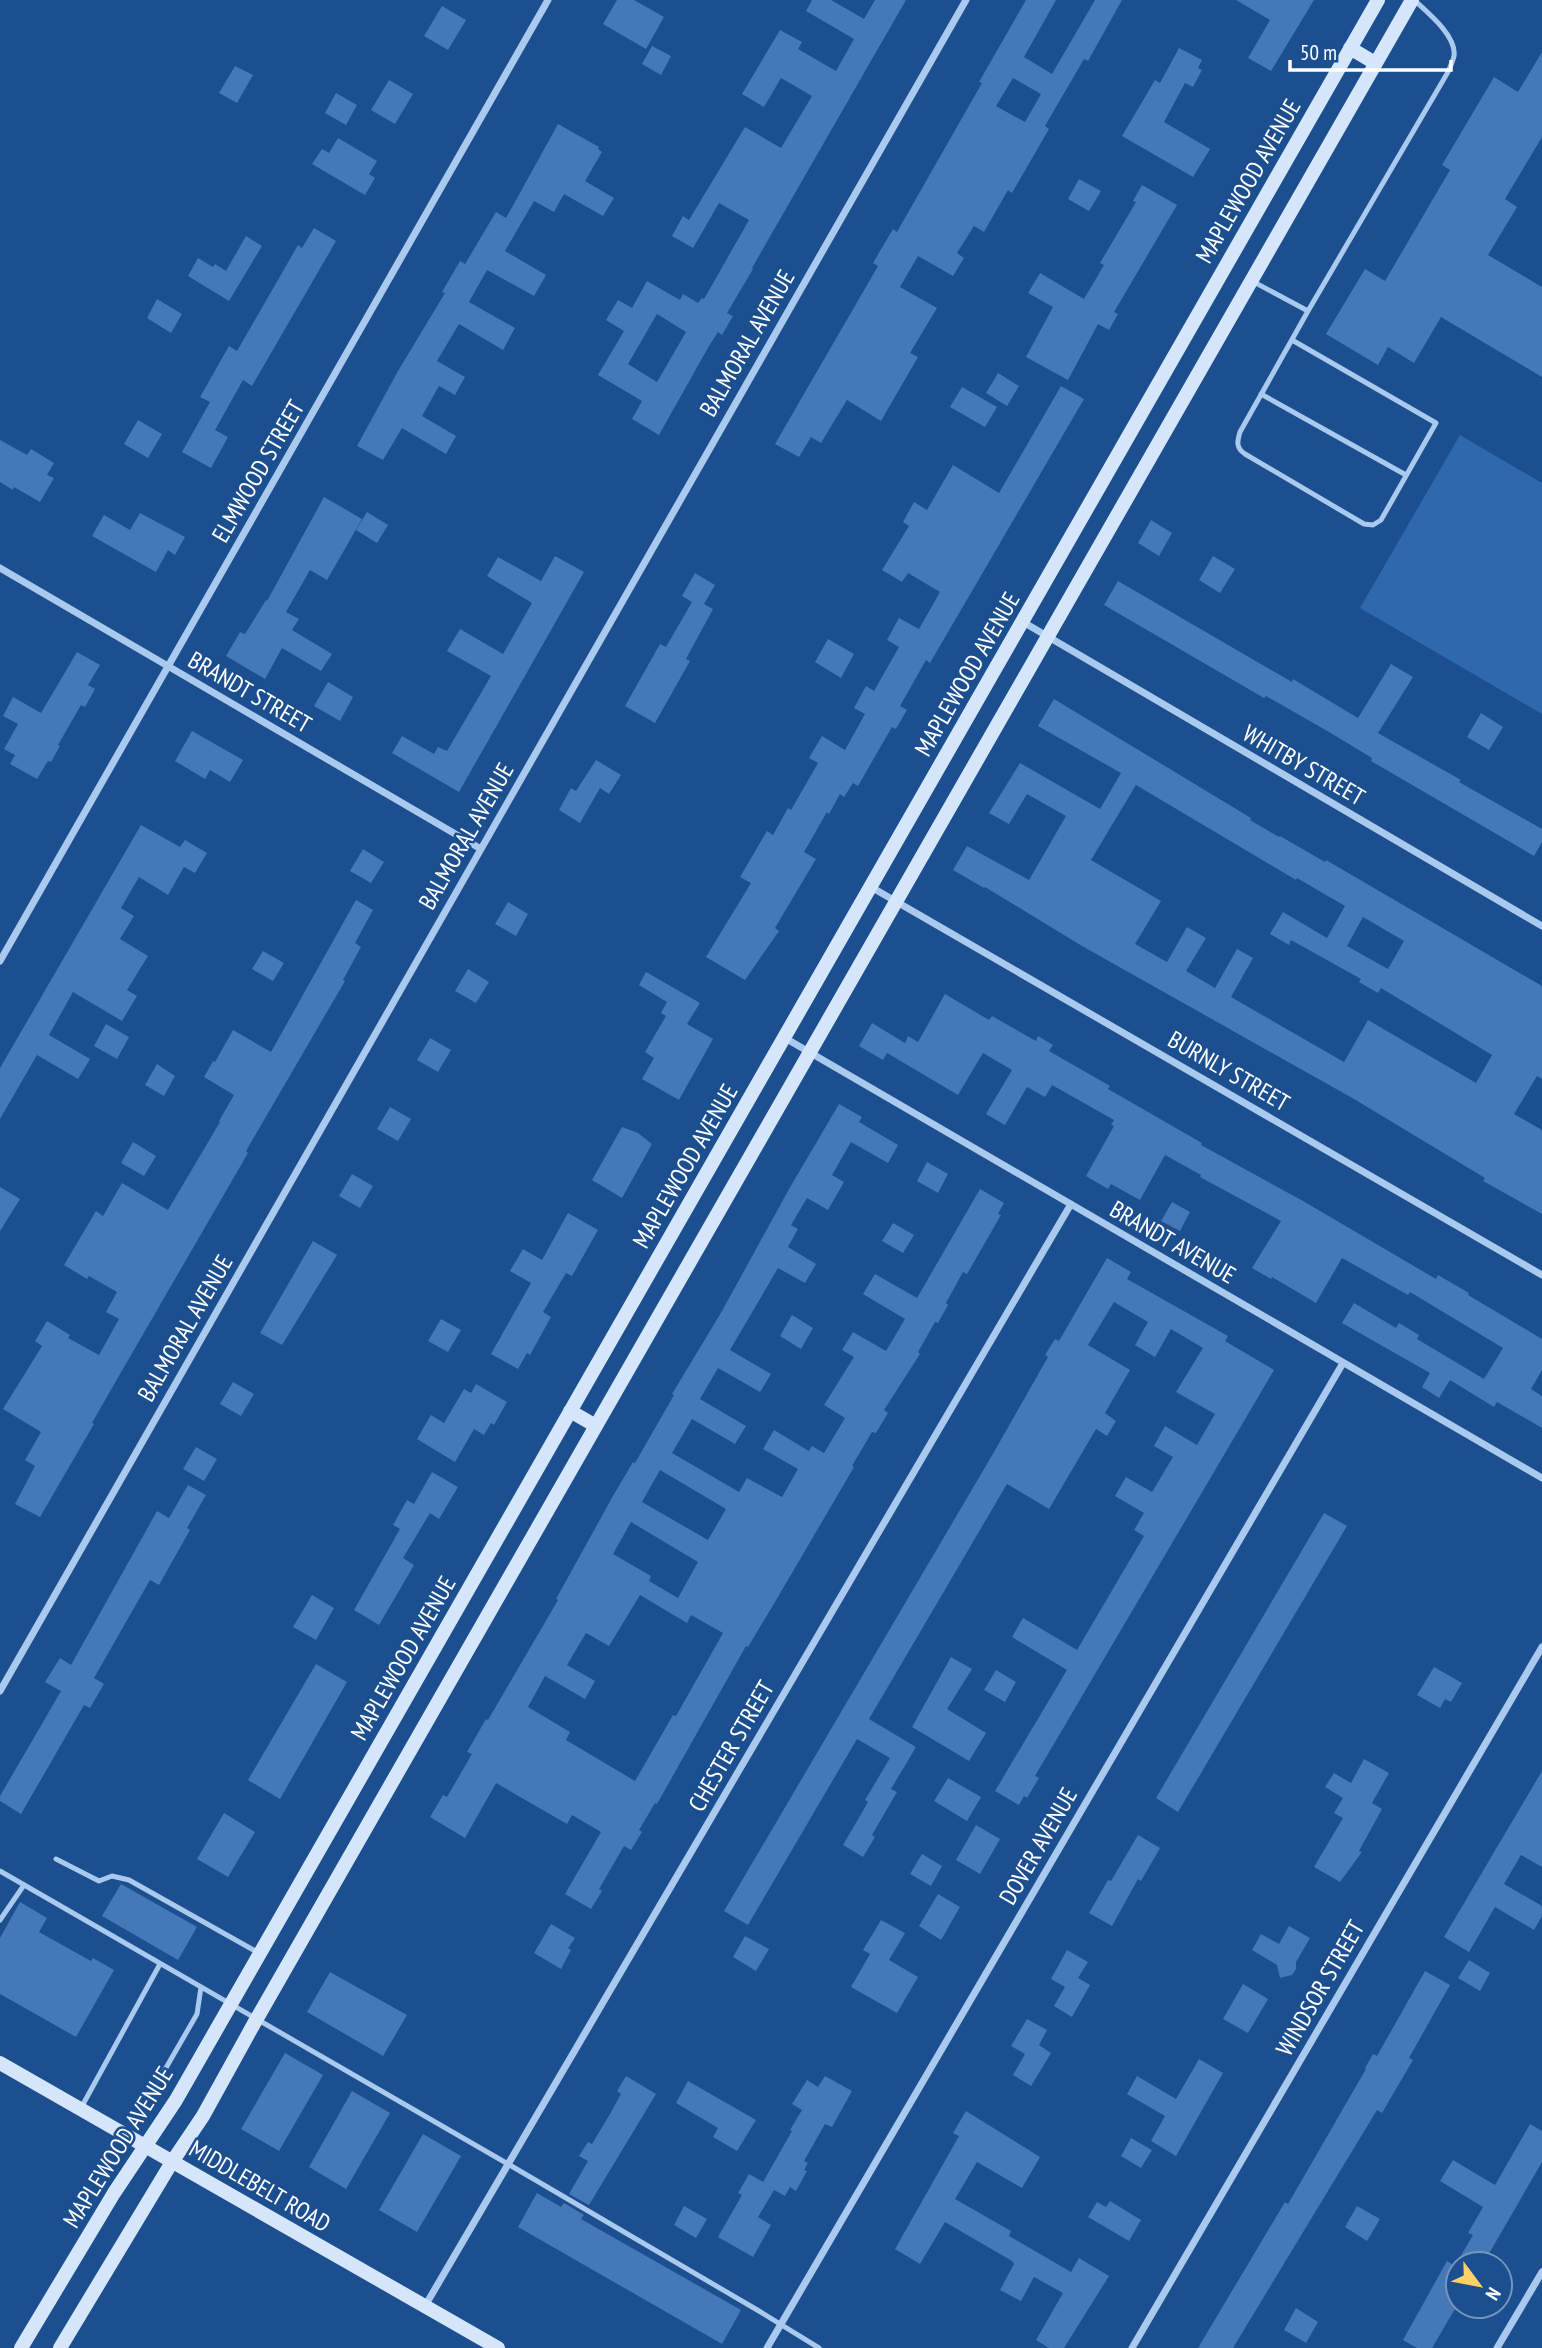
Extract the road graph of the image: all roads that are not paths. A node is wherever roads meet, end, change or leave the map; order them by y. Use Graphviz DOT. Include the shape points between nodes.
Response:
graph roads {
  1 [pos="548,0"];
  2 [pos="966,0"];
  3 [pos="1378,0"];
  4 [pos="1413,0"];
  5 [pos="1350,48"];
  6 [pos="1376,63"];
  7 [pos="1251,280"];
  8 [pos="1308,311"];
  9 [pos="1292,340"];
  10 [pos="1261,394"];
  11 [pos="1406,475"];
  12 [pos="0,568"];
  13 [pos="1023,622"];
  14 [pos="1048,636"];
  15 [pos="169,666"];
  16 [pos="481,849"];
  17 [pos="870,887"];
  18 [pos="896,902"];
  19 [pos="1542,926"];
  20 [pos="0,961"];
  21 [pos="785,1038"];
  22 [pos="810,1052"];
  23 [pos="1071,1204"];
  24 [pos="1542,1275"];
  25 [pos="1343,1363"];
  26 [pos="570,1411"];
  27 [pos="596,1426"];
  28 [pos="1542,1478"];
  29 [pos="1542,1647"];
  30 [pos="0,1691"];
  31 [pos="56,1859"];
  32 [pos="0,1871"];
  33 [pos="24,1885"];
  34 [pos="1,1918"];
  35 [pos="260,1954"];
  36 [pos="160,1964"];
  37 [pos="201,1987"];
  38 [pos="231,2004"];
  39 [pos="256,2020"];
  40 [pos="0,2063"];
  41 [pos="159,2080"];
  42 [pos="80,2110"];
  43 [pos="144,2147"];
  44 [pos="172,2162"];
  45 [pos="508,2164"];
  46 [pos="1542,2272"];
  47 [pos="425,2306"];
  48 [pos="780,2324"];
  49 [pos="22,2348"];
  50 [pos="60,2348"];
  51 [pos="498,2348"];
  52 [pos="766,2348"];
  53 [pos="819,2348"];
  54 [pos="1132,2348"];
  55 [pos="1497,2348"];
  1 -- 15 [label="street, ELMWOOD STREET"];
  2 -- 16 [label="street, BALMORAL AVENUE"];
  3 -- 5 [label="street, MAPLEWOOD AVENUE"];
  4 -- 6 [label="street, MAPLEWOOD AVENUE"];
  4 -- 8 [label="lane" via="1449,37 1454,56"];
  5 -- 6 [label="street"];
  5 -- 13 [label="street, MAPLEWOOD AVENUE"];
  6 -- 7 [label="street, MAPLEWOOD AVENUE"];
  7 -- 8 [label="lane"];
  7 -- 14 [label="street, MAPLEWOOD AVENUE"];
  8 -- 9 [label="lane"];
  9 -- 10 [label="lane"];
  9 -- 11 [label="lane" via="1436,422"];
  10 -- 11 [label="lane"];
  10 -- 11 [label="lane" via="1240,432 1240,451 1364,524 1381,520"];
  12 -- 15 [label="street, BRANDT STREET"];
  13 -- 14 [label="street, WHITBY STREET"];
  13 -- 17 [label="street, MAPLEWOOD AVENUE"];
  14 -- 18 [label="street, MAPLEWOOD AVENUE"];
  14 -- 19 [label="street, WHITBY STREET"];
  15 -- 16 [label="street, BRANDT STREET"];
  15 -- 20 [label="street, ELMWOOD STREET"];
  16 -- 30 [label="street, BALMORAL AVENUE"];
  17 -- 18 [label="street, BURNLY STREET"];
  17 -- 21 [label="street, MAPLEWOOD AVENUE"];
  18 -- 22 [label="street, MAPLEWOOD AVENUE"];
  18 -- 24 [label="street, BURNLY STREET"];
  21 -- 22 [label="street, BRANDT AVENUE"];
  21 -- 26 [label="street, MAPLEWOOD AVENUE"];
  22 -- 23 [label="street, BRANDT AVENUE"];
  22 -- 27 [label="street, MAPLEWOOD AVENUE"];
  23 -- 25 [label="street, BRANDT AVENUE"];
  23 -- 45 [label="street, CHESTER STREET"];
  25 -- 28 [label="street, BRANDT AVENUE"];
  25 -- 48 [label="street, DOVER AVENUE"];
  26 -- 27 [label="street"];
  26 -- 35 [label="street, MAPLEWOOD AVENUE"];
  27 -- 39 [label="street, MAPLEWOOD AVENUE"];
  29 -- 54 [label="street, WINDSOR STREET"];
  31 -- 35 [label="lane" via="99,1881 113,1876 130,1880"];
  32 -- 33 [label="lane"];
  33 -- 34 [label="lane"];
  33 -- 36 [label="lane"];
  35 -- 38 [label="street, MAPLEWOOD AVENUE"];
  36 -- 37 [label="lane"];
  36 -- 42 [label="lane"];
  37 -- 38 [label="lane"];
  37 -- 41 [label="lane" via="197,2014"];
  38 -- 39 [label="lane"];
  38 -- 43 [label="street, MAPLEWOOD AVENUE"];
  39 -- 44 [label="street, MAPLEWOOD AVENUE"];
  39 -- 45 [label="lane"];
  40 -- 42 [label="street, MIDDLEBELT ROAD"];
  42 -- 43 [label="street, MIDDLEBELT ROAD"];
  43 -- 44 [label="street, MIDDLEBELT ROAD"];
  43 -- 49 [label="street, MAPLEWOOD AVENUE"];
  44 -- 47 [label="street, MIDDLEBELT ROAD"];
  44 -- 50 [label="street, MAPLEWOOD AVENUE"];
  45 -- 47 [label="street, CHESTER STREET"];
  45 -- 48 [label="lane"];
  46 -- 55 [label="street"];
  47 -- 51 [label="street, MIDDLEBELT ROAD"];
  48 -- 52 [label="street, DOVER AVENUE"];
  48 -- 53 [label="lane"];
}
